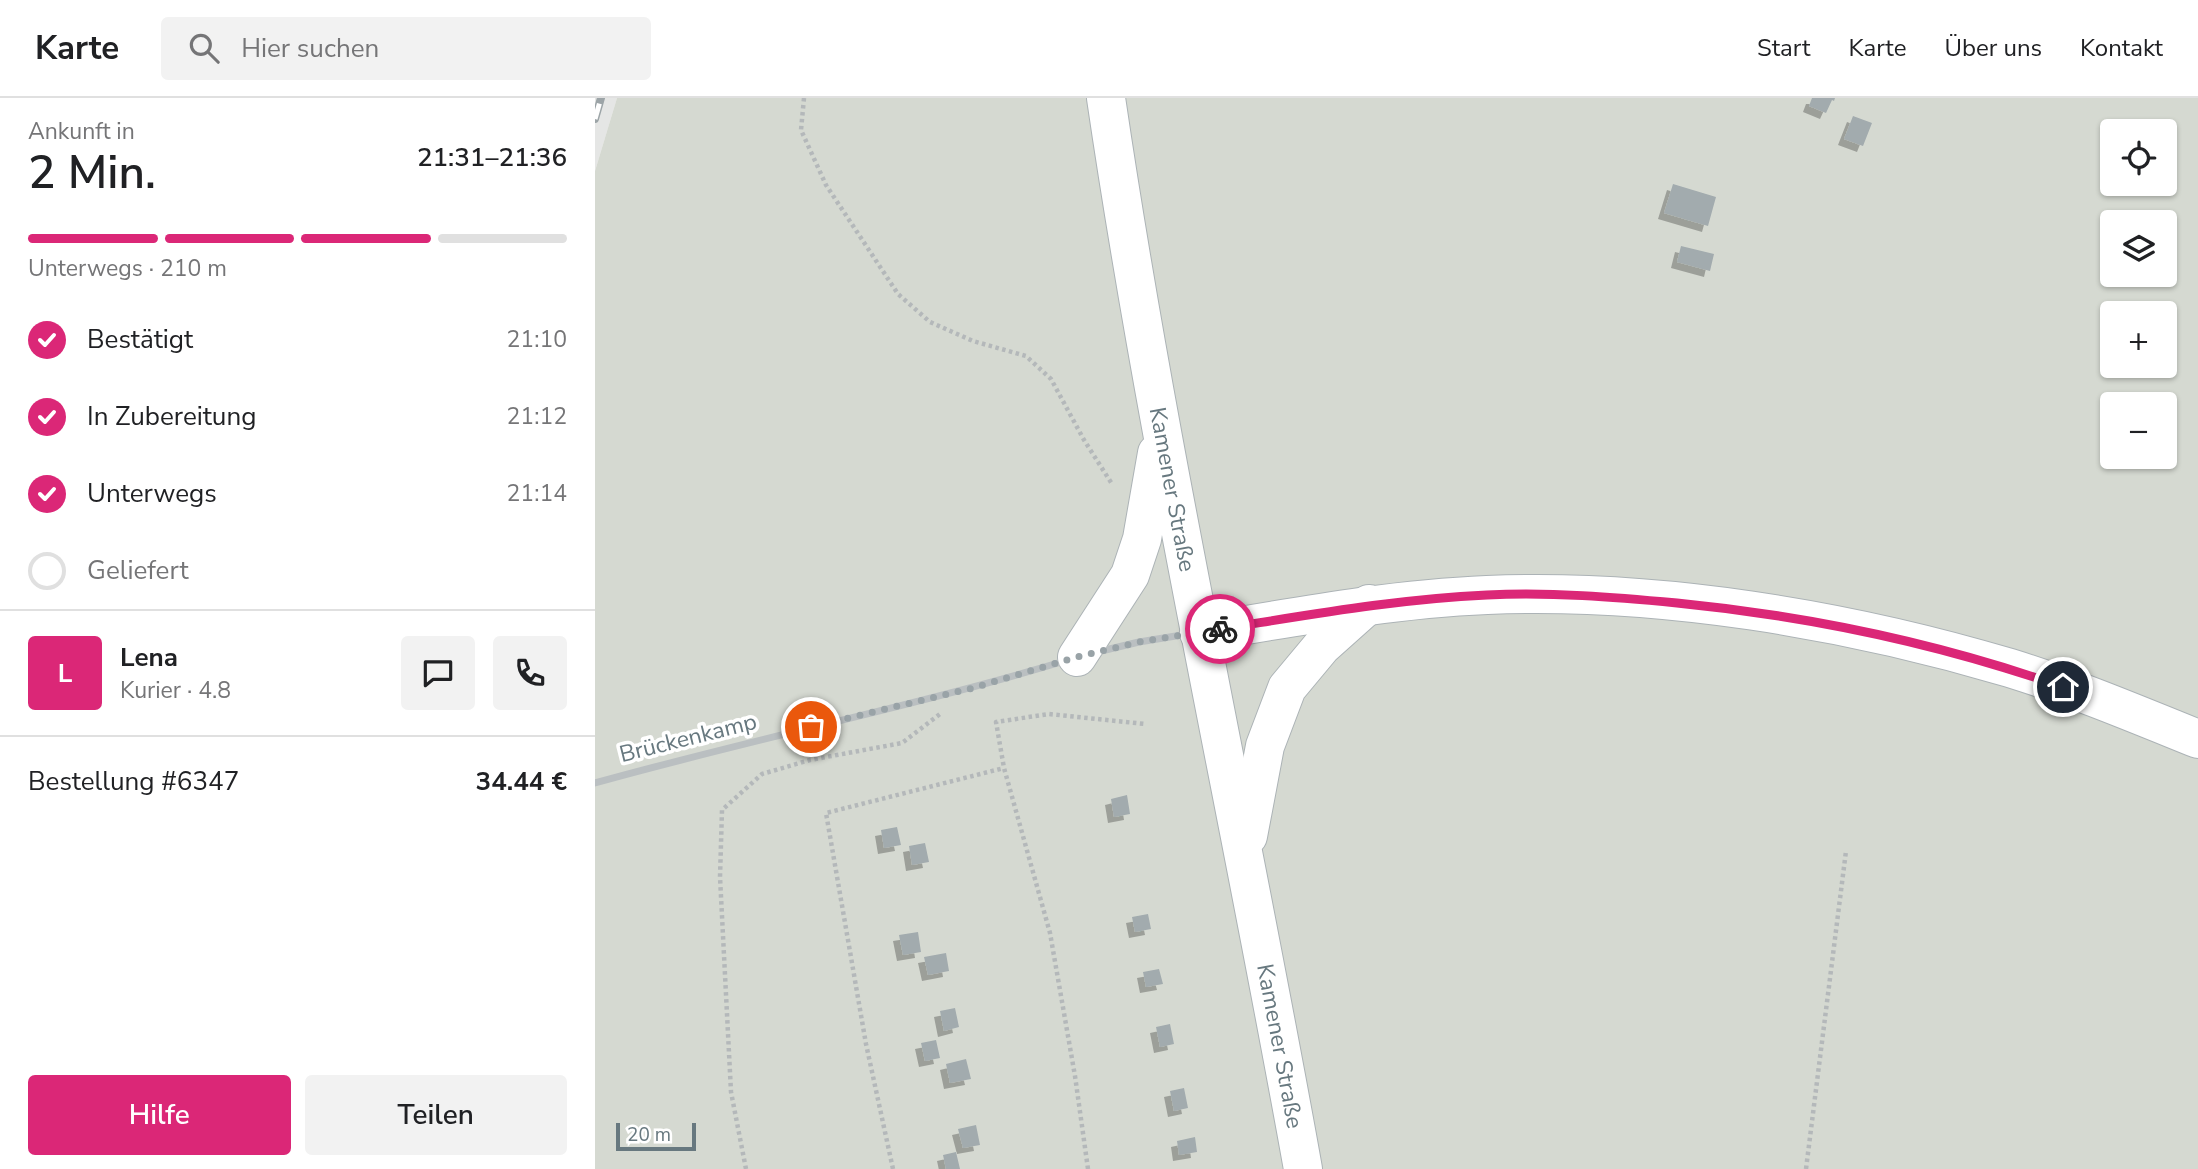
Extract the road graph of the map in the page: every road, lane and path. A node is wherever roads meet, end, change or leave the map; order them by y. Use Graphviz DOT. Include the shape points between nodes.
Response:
graph roads {
  1 [pos="804,98"];
  2 [pos="1106,98"];
  3 [pos="1162,427"];
  4 [pos="1112,484"];
  5 [pos="1369,604"];
  6 [pos="1199,633"];
  7 [pos="1077,657"];
  8 [pos="973,688"];
  9 [pos="1145,724"];
  10 [pos="2198,739"];
  11 [pos="1004,768"];
  12 [pos="595,783"];
  13 [pos="1846,851"];
  14 [pos="1245,856"];
  15 [pos="746,1169"];
  16 [pos="893,1169"];
  17 [pos="1088,1169"];
  18 [pos="1303,1169"];
  19 [pos="1806,1169"];
  1 -- 4 [label="path" via="801,130 826,186 898,294 930,322 973,341 1026,356 1051,379"];
  2 -- 3 [label="main road, Kamener Straße"];
  3 -- 6 [label="main road, Kamener Straße"];
  3 -- 7 [label="main road" via="1142,539 1130,575"];
  5 -- 6 [label="main road"];
  5 -- 10 [label="main road" via="1487,595 1566,595 1748,610 1889,636 2011,669"];
  5 -- 14 [label="main road" via="1322,646 1287,688 1265,746"];
  6 -- 7 [label="street, Brückenkamp"];
  6 -- 14 [label="main road, Kamener Straße"];
  7 -- 8 [label="street, Brückenkamp"];
  8 -- 12 [label="street, Brückenkamp"];
  8 -- 15 [label="path" via="902,743 762,774 722,810 720,877 731,1093"];
  9 -- 11 [label="path" via="1049,714 996,722"];
  11 -- 16 [label="path" via="826,813"];
  11 -- 17 [label="path" via="1050,933"];
  13 -- 19 [label="path"];
  14 -- 18 [label="main road, Kamener Straße"];
}
